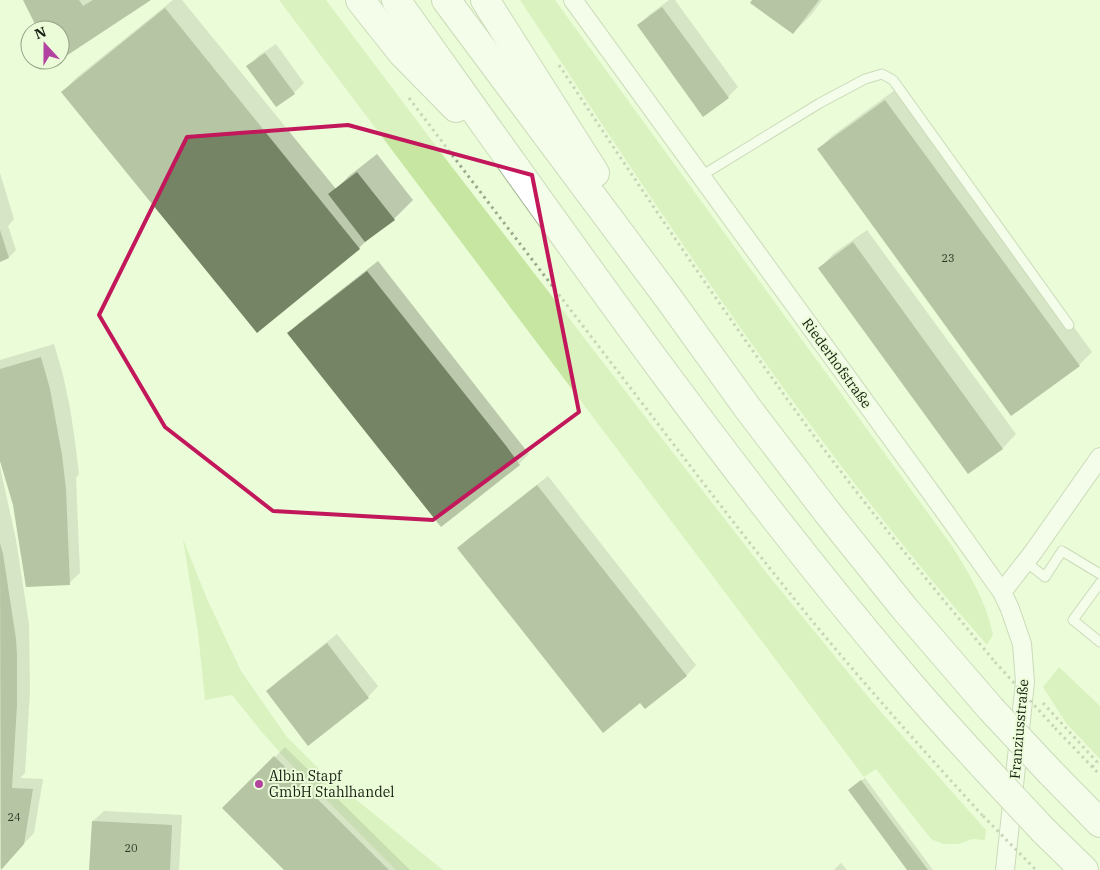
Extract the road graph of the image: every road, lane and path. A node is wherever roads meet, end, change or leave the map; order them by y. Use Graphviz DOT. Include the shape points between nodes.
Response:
graph roads {
  1 [pos="360,0"];
  2 [pos="396,0"];
  3 [pos="446,0"];
  4 [pos="484,0"];
  5 [pos="573,0"];
  6 [pos="554,59"];
  7 [pos="406,95"];
  8 [pos="518,172"];
  9 [pos="701,176"];
  10 [pos="669,299"];
  11 [pos="1068,325"];
  12 [pos="1100,457"];
  13 [pos="1026,562"];
  14 [pos="1100,574"];
  15 [pos="1100,583"];
  16 [pos="1002,592"];
  17 [pos="1100,642"];
  18 [pos="1063,726"];
  19 [pos="1092,767"];
  20 [pos="1100,775"];
  21 [pos="1100,823"];
  22 [pos="1005,870"];
  23 [pos="1036,870"];
  24 [pos="1084,870"];
  1 -- 8 [label="highway" via="402,53"];
  2 -- 8 [label="highway"];
  3 -- 10 [label="highway"];
  4 -- 10 [label="highway" via="593,170"];
  5 -- 9 [label="street, Riederhofstraße"];
  6 -- 19 [label="path, bridge" via="780,391 843,474 995,662"];
  7 -- 23 [label="path, bridge" via="713,496 832,645 983,816"];
  8 -- 24 [label="highway, bridge" via="806,558 899,672 985,768"];
  9 -- 11 [label="lane" via="820,102 865,78 882,74 893,80"];
  9 -- 16 [label="street, Riederhofstraße"];
  10 -- 21 [label="highway, bridge" via="749,410 904,608 991,709"];
  12 -- 13 [label="street"];
  13 -- 14 [label="lane" via="1045,577 1062,551"];
  13 -- 16 [label="street"];
  15 -- 17 [label="lane" via="1072,620"];
  16 -- 22 [label="street, Franziusstraße" via="1022,644 1024,682"];
  18 -- 19 [label="path" via="1097,762"];
  19 -- 20 [label="path"];
}
